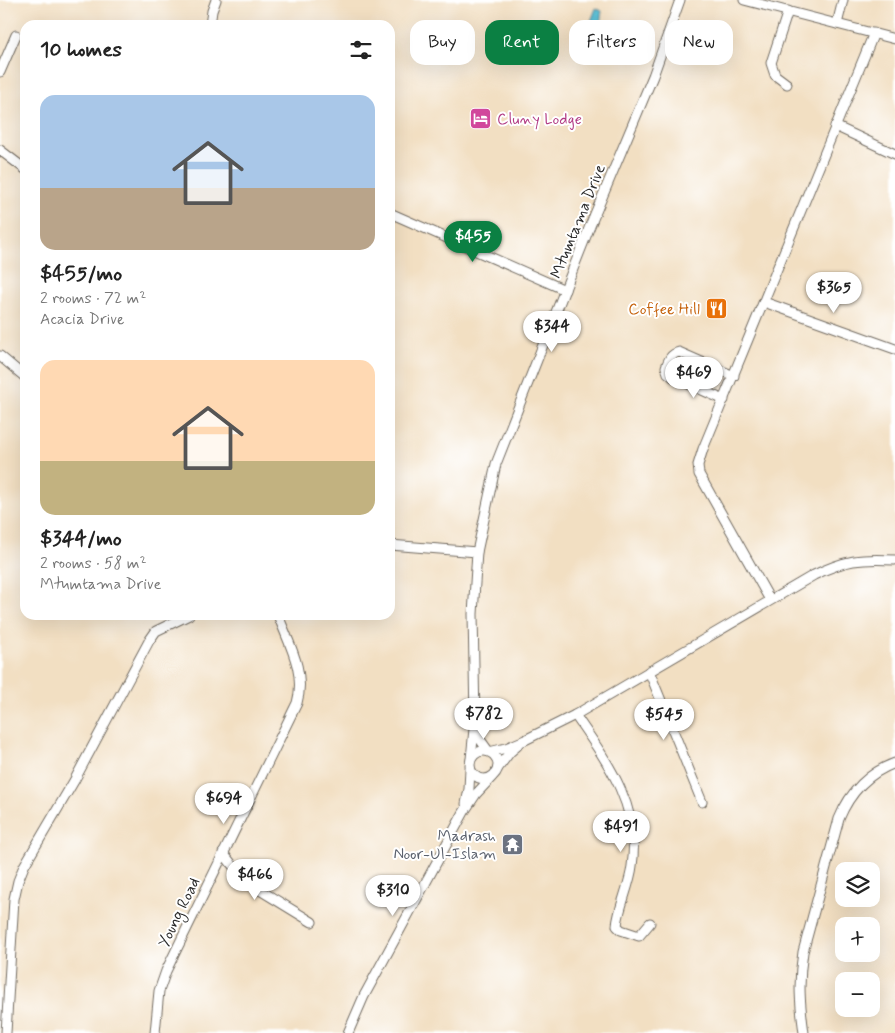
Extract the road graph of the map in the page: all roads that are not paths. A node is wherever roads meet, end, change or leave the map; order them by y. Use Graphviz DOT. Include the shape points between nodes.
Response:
graph roads {
  1 [pos="216,0"];
  2 [pos="680,0"];
  3 [pos="744,0"];
  4 [pos="842,0"];
  5 [pos="788,11"];
  6 [pos="211,20"];
  7 [pos="837,24"];
  8 [pos="874,34"];
  9 [pos="16,35"];
  10 [pos="895,39"];
  11 [pos="0,72"];
  12 [pos="787,84"];
  13 [pos="835,126"];
  14 [pos="0,150"];
  15 [pos="895,154"];
  16 [pos="20,164"];
  17 [pos="395,216"];
  18 [pos="565,290"];
  19 [pos="764,302"];
  20 [pos="895,349"];
  21 [pos="0,356"];
  22 [pos="704,363"];
  23 [pos="20,373"];
  24 [pos="734,376"];
  25 [pos="693,385"];
  26 [pos="724,400"];
  27 [pos="395,545"];
  28 [pos="477,552"];
  29 [pos="895,560"];
  30 [pos="770,600"];
  31 [pos="179,620"];
  32 [pos="280,620"];
  33 [pos="649,671"];
  34 [pos="575,715"];
  35 [pos="475,719"];
  36 [pos="525,740"];
  37 [pos="489,752"];
  38 [pos="471,760"];
  39 [pos="895,763"];
  40 [pos="498,768"];
  41 [pos="470,769"];
  42 [pos="492,777"];
  43 [pos="702,802"];
  44 [pos="464,812"];
  45 [pos="223,853"];
  46 [pos="312,922"];
  47 [pos="650,924"];
  48 [pos="6,1033"];
  49 [pos="156,1033"];
  50 [pos="348,1033"];
  51 [pos="804,1033"];
  1 -- 6 [label="street"];
  2 -- 18 [label="street, Mtumtama Drive" via="653,76"];
  3 -- 5 [label="street"];
  4 -- 7 [label="street"];
  5 -- 7 [label="street"];
  5 -- 12 [label="street" via="771,63 775,75"];
  7 -- 8 [label="street"];
  8 -- 10 [label="street"];
  8 -- 13 [label="street"];
  9 -- 11 [label="street"];
  13 -- 15 [label="street"];
  13 -- 19 [label="street"];
  14 -- 16 [label="street"];
  17 -- 18 [label="street"];
  18 -- 28 [label="street, Mtumtama Drive" via="496,464"];
  19 -- 20 [label="street"];
  19 -- 24 [label="street"];
  21 -- 23 [label="street"];
  22 -- 24 [label="street"];
  22 -- 25 [label="street"];
  22 -- 25 [label="street" via="680,352 671,356 666,367 668,373"];
  24 -- 26 [label="street"];
  25 -- 26 [label="street"];
  26 -- 30 [label="street" via="699,458 699,474"];
  27 -- 28 [label="street"];
  28 -- 35 [label="street, Mtumtama Drive" via="473,614"];
  29 -- 30 [label="street" via="844,562"];
  30 -- 33 [label="street"];
  31 -- 48 [label="street" via="156,632 149,640 74,781 24,866 14,899"];
  32 -- 45 [label="street, Young Road" via="299,672 299,695"];
  33 -- 34 [label="street"];
  33 -- 43 [label="street"];
  34 -- 36 [label="street"];
  34 -- 47 [label="street" via="617,779 631,826 632,866 617,926 639,936"];
  35 -- 37 [label="street" via="479,738"];
  35 -- 38 [label="street"];
  36 -- 37 [label="street"];
  36 -- 40 [label="street"];
  37 -- 38 [label="street" via="477,753"];
  37 -- 40 [label="street" via="497,759"];
  38 -- 41 [label="street"];
  39 -- 51 [label="street" via="872,774 861,784 847,800 839,818 803,952 799,992"];
  40 -- 42 [label="street"];
  41 -- 42 [label="street" via="477,778"];
  41 -- 44 [label="street"];
  42 -- 44 [label="street"];
  44 -- 50 [label="street" via="364,996"];
  45 -- 46 [label="street" via="245,881"];
  45 -- 49 [label="street, Young Road" via="166,971 159,992"];
}
